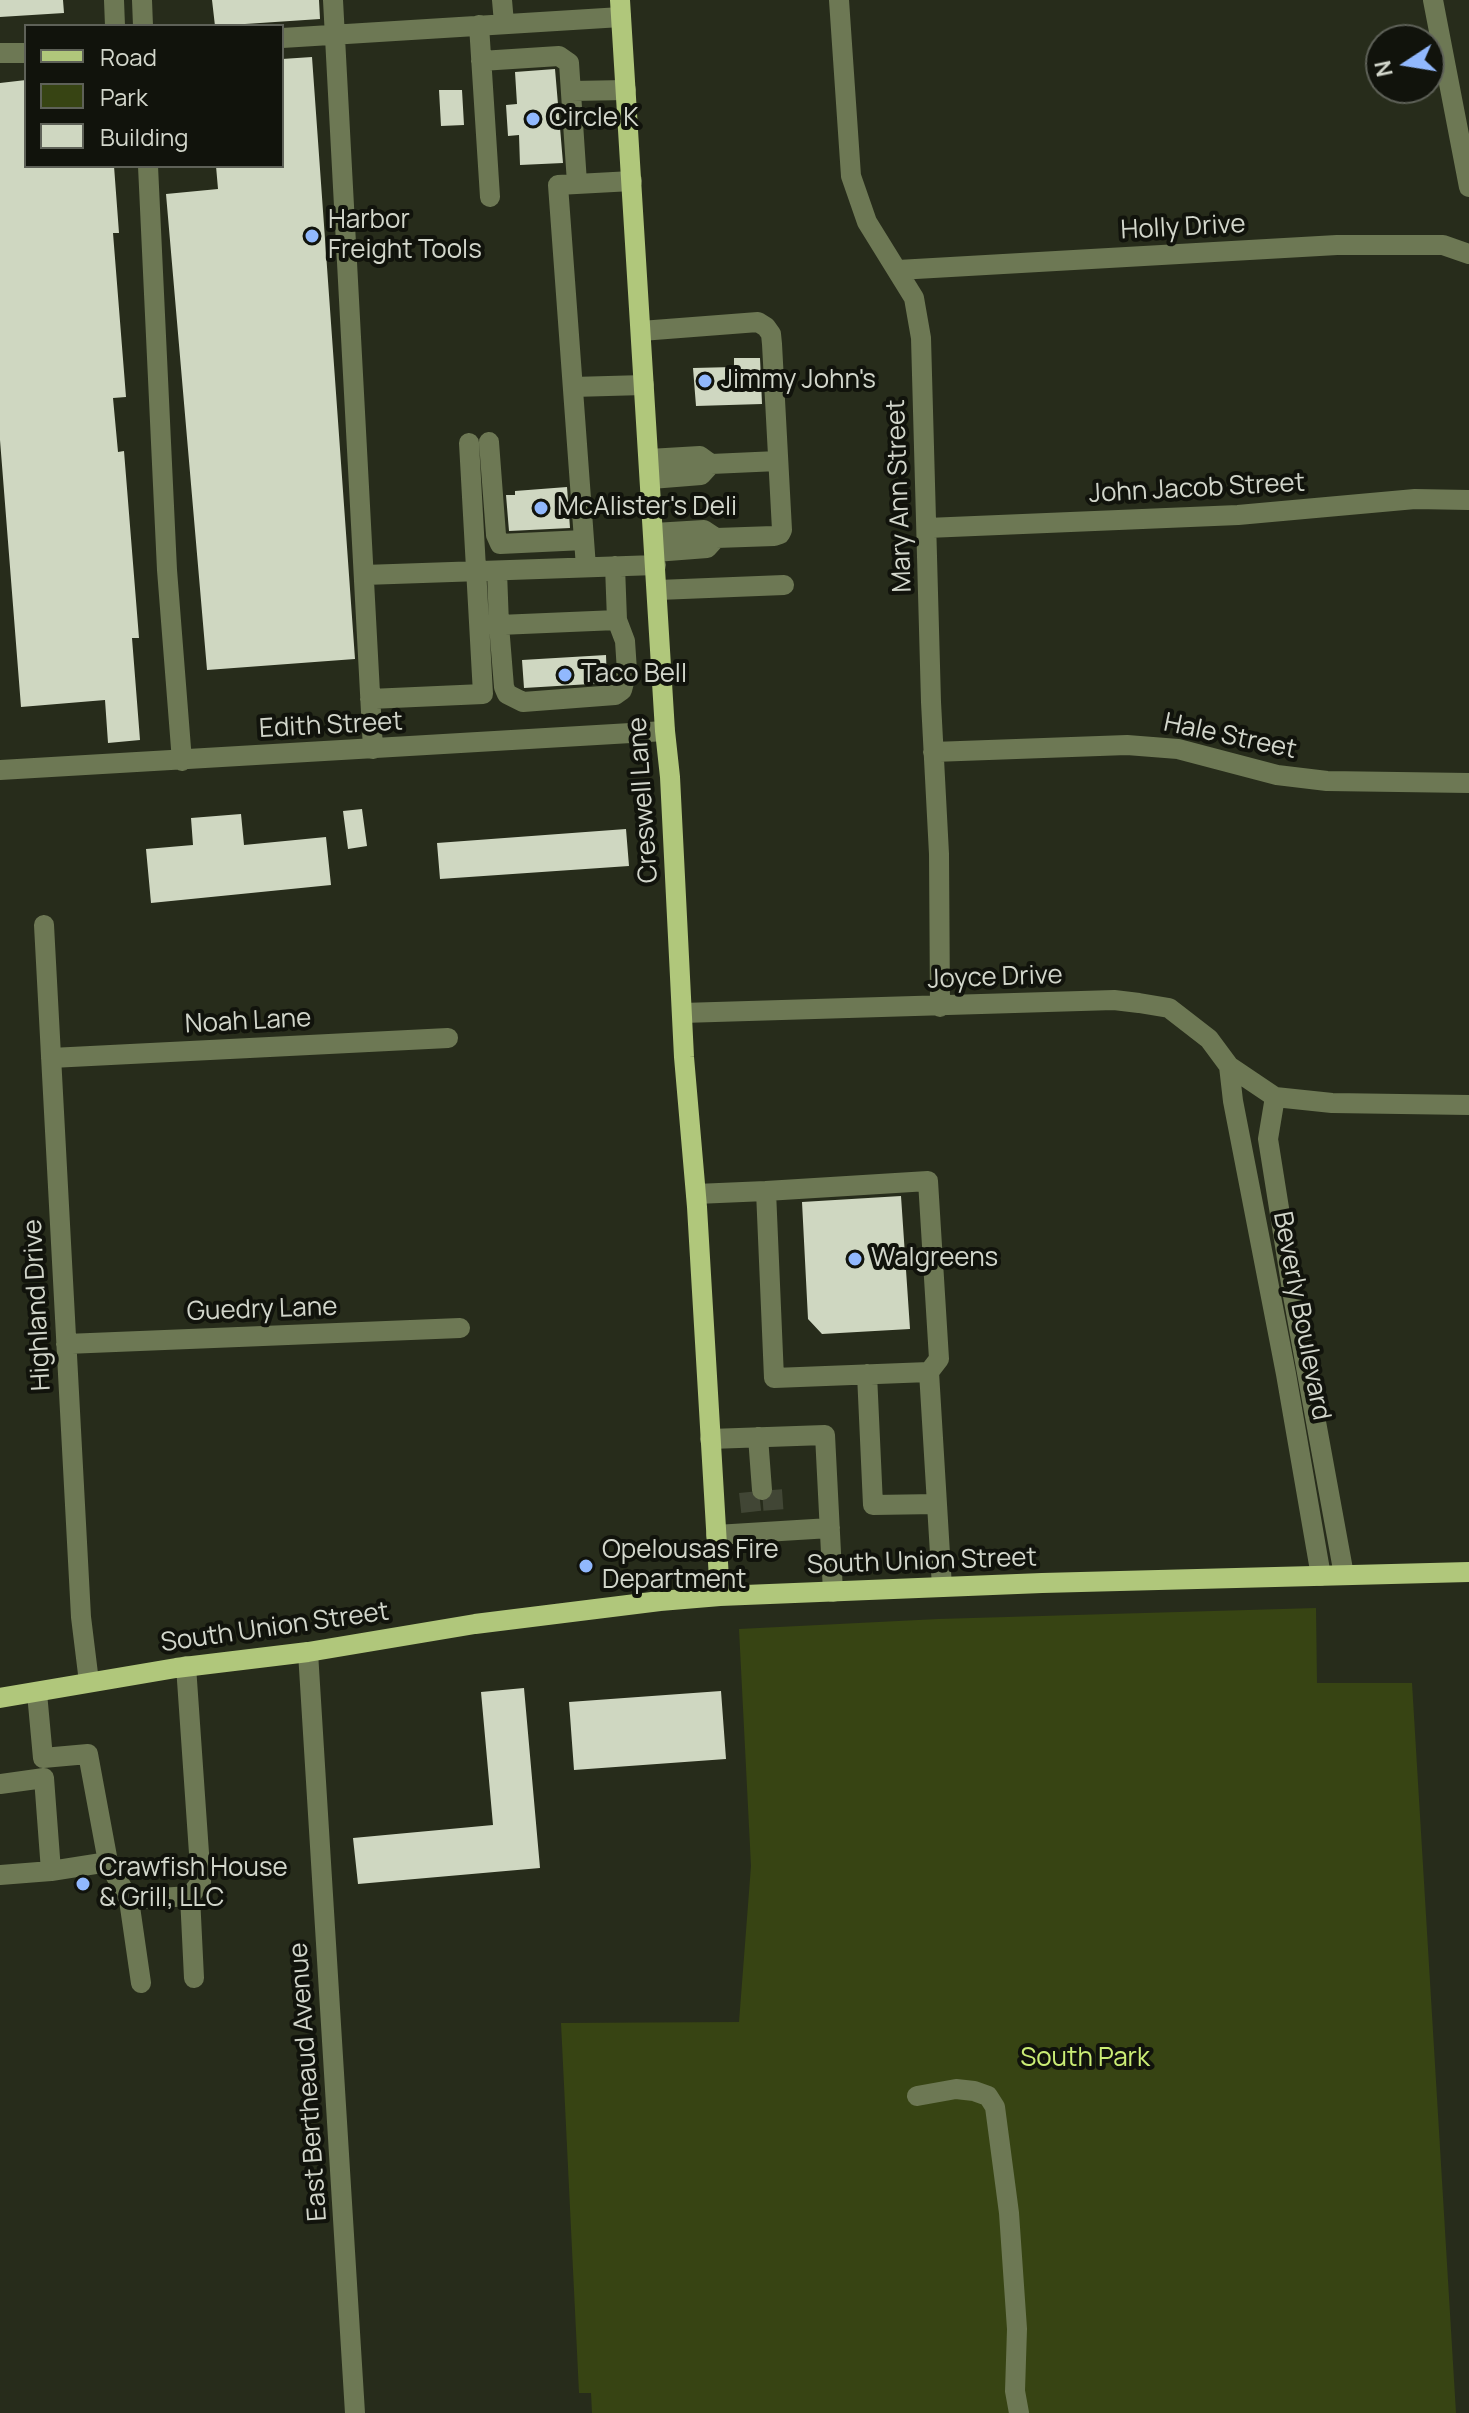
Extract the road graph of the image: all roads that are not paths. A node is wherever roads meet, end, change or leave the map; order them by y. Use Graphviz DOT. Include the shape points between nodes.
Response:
graph roads {
  1 [pos="114,0"];
  2 [pos="142,0"];
  3 [pos="333,0"];
  4 [pos="502,0"];
  5 [pos="839,0"];
  6 [pos="1433,0"];
  7 [pos="620,8"];
  8 [pos="504,23"];
  9 [pos="115,24"];
  10 [pos="143,24"];
  11 [pos="479,25"];
  12 [pos="335,35"];
  13 [pos="284,38"];
  14 [pos="0,53"];
  15 [pos="24,53"];
  16 [pos="481,61"];
  17 [pos="626,90"];
  18 [pos="571,91"];
  19 [pos="148,168"];
  20 [pos="632,181"];
  21 [pos="577,183"];
  22 [pos="1469,187"];
  23 [pos="490,197"];
  24 [pos="1469,254"];
  25 [pos="898,270"];
  26 [pos="641,331"];
  27 [pos="644,385"];
  28 [pos="573,387"];
  29 [pos="778,461"];
  30 [pos="650,469"];
  31 [pos="1469,500"];
  32 [pos="927,528"];
  33 [pos="584,540"];
  34 [pos="655,550"];
  35 [pos="615,566"];
  36 [pos="586,567"];
  37 [pos="487,571"];
  38 [pos="364,575"];
  39 [pos="784,585"];
  40 [pos="658,590"];
  41 [pos="617,620"];
  42 [pos="499,625"];
  43 [pos="370,699"];
  44 [pos="665,731"];
  45 [pos="373,749"];
  46 [pos="933,752"];
  47 [pos="182,761"];
  48 [pos="0,770"];
  49 [pos="1469,783"];
  50 [pos="44,925"];
  51 [pos="940,1007"];
  52 [pos="682,1013"];
  53 [pos="448,1038"];
  54 [pos="51,1058"];
  55 [pos="1229,1066"];
  56 [pos="1275,1097"];
  57 [pos="1469,1105"];
  58 [pos="1268,1139"];
  59 [pos="1242,1146"];
  60 [pos="766,1191"];
  61 [pos="696,1194"];
  62 [pos="460,1328"];
  63 [pos="66,1344"];
  64 [pos="929,1372"];
  65 [pos="867,1374"];
  66 [pos="758,1437"];
  67 [pos="710,1439"];
  68 [pos="761,1491"];
  69 [pos="937,1504"];
  70 [pos="830,1528"];
  71 [pos="716,1535"];
  72 [pos="1469,1572"];
  73 [pos="1344,1575"];
  74 [pos="1321,1576"];
  75 [pos="942,1587"];
  76 [pos="833,1592"];
  77 [pos="720,1596"];
  78 [pos="308,1652"];
  79 [pos="186,1666"];
  80 [pos="89,1682"];
  81 [pos="37,1693"];
  82 [pos="0,1698"];
  83 [pos="44,1768"];
  84 [pos="0,1784"];
  85 [pos="108,1862"];
  86 [pos="51,1871"];
  87 [pos="0,1875"];
  88 [pos="190,1896"];
  89 [pos="129,1900"];
  90 [pos="194,1978"];
  91 [pos="141,1983"];
  92 [pos="917,2096"];
  93 [pos="355,2413"];
  94 [pos="1019,2413"];
  1 -- 9 [label="street"];
  2 -- 10 [label="street"];
  3 -- 12 [label="street"];
  4 -- 8 [label="street"];
  5 -- 25 [label="street, Mary Ann Street" via="851,176 867,222"];
  6 -- 22 [label="street"];
  7 -- 8 [label="street"];
  7 -- 17 [label="main road, Creswell Lane"];
  8 -- 11 [label="street"];
  11 -- 12 [label="street"];
  11 -- 16 [label="street"];
  12 -- 13 [label="street"];
  12 -- 38 [label="street"];
  14 -- 15 [label="street"];
  16 -- 18 [label="street" via="559,56 569,63"];
  16 -- 23 [label="street"];
  17 -- 18 [label="street"];
  17 -- 20 [label="main road, Creswell Lane"];
  18 -- 21 [label="street"];
  19 -- 47 [label="street" via="167,570"];
  20 -- 21 [label="street"];
  20 -- 26 [label="main road, Creswell Lane"];
  21 -- 28 [label="street" via="558,185"];
  24 -- 25 [label="street, Holly Drive" via="1443,245 1337,245"];
  25 -- 32 [label="street, Mary Ann Street" via="914,298 921,338"];
  26 -- 27 [label="main road, Creswell Lane"];
  26 -- 29 [label="street" via="758,322 766,327 772,344"];
  27 -- 28 [label="street"];
  27 -- 30 [label="main road, Creswell Lane"];
  28 -- 33 [label="street"];
  29 -- 30 [label="street" via="711,464 700,456"];
  29 -- 34 [label="street" via="780,534 716,538 704,530"];
  30 -- 34 [label="main road, Creswell Lane"];
  31 -- 32 [label="street, John Jacob Street"];
  32 -- 46 [label="street, Mary Ann Street"];
  33 -- 36 [label="street"];
  33 -- 37 [label="street" via="500,544 479,443"];
  34 -- 35 [label="street"];
  34 -- 40 [label="main road, Creswell Lane"];
  35 -- 36 [label="street"];
  35 -- 41 [label="street"];
  36 -- 37 [label="street"];
  37 -- 38 [label="street"];
  37 -- 42 [label="street"];
  37 -- 43 [label="street" via="483,694"];
  38 -- 43 [label="street"];
  39 -- 40 [label="street"];
  40 -- 44 [label="main road, Creswell Lane"];
  41 -- 42 [label="street"];
  41 -- 42 [label="street" via="626,656 622,690 606,697 537,701 507,694"];
  43 -- 45 [label="street"];
  44 -- 45 [label="street, Edith Street"];
  44 -- 52 [label="main road, Creswell Lane"];
  45 -- 47 [label="street, Edith Street"];
  46 -- 49 [label="street, Hale Street" via="1127,745 1178,749 1277,775 1327,781"];
  46 -- 51 [label="street, Mary Ann Street"];
  47 -- 48 [label="street, Edith Street"];
  50 -- 54 [label="street, Highland Drive"];
  51 -- 52 [label="street, Joyce Drive"];
  51 -- 55 [label="street, Joyce Drive" via="1114,1000 1169,1008 1209,1039"];
  52 -- 61 [label="main road, Creswell Lane"];
  53 -- 54 [label="street, Noah Lane"];
  54 -- 63 [label="street, Highland Drive"];
  55 -- 56 [label="street, Joyce Drive"];
  55 -- 59 [label="street, Beverly Boulevard"];
  56 -- 57 [label="street"];
  56 -- 58 [label="street, Beverly Boulevard"];
  58 -- 59 [label="street"];
  58 -- 73 [label="street, Beverly Boulevard"];
  59 -- 74 [label="street, Beverly Boulevard"];
  60 -- 61 [label="street"];
  60 -- 64 [label="street" via="928,1181 939,1359"];
  60 -- 65 [label="street" via="774,1378"];
  61 -- 67 [label="main road, Creswell Lane"];
  62 -- 63 [label="street, Guedry Lane"];
  63 -- 80 [label="street, Highland Drive"];
  64 -- 65 [label="street"];
  64 -- 69 [label="street"];
  65 -- 69 [label="street" via="873,1505"];
  66 -- 67 [label="street"];
  66 -- 68 [label="street"];
  66 -- 70 [label="street" via="825,1435"];
  67 -- 71 [label="main road, Creswell Lane"];
  69 -- 75 [label="street"];
  70 -- 71 [label="street" via="763,1522"];
  70 -- 76 [label="street"];
  71 -- 77 [label="main road, Creswell Lane"];
  72 -- 73 [label="main road, South Union Street"];
  73 -- 74 [label="main road, South Union Street"];
  74 -- 75 [label="main road, South Union Street"];
  75 -- 76 [label="main road, South Union Street"];
  76 -- 77 [label="main road, South Union Street"];
  77 -- 78 [label="main road, South Union Street" via="475,1624"];
  78 -- 79 [label="main road, South Union Street"];
  78 -- 93 [label="street, East Bertheaud Avenue"];
  79 -- 80 [label="main road, South Union Street"];
  79 -- 88 [label="street" via="201,1882"];
  80 -- 81 [label="main road, South Union Street"];
  81 -- 82 [label="main road, South Union Street"];
  81 -- 83 [label="street"];
  83 -- 84 [label="street"];
  83 -- 85 [label="street" via="88,1754"];
  83 -- 86 [label="street"];
  85 -- 86 [label="street"];
  85 -- 89 [label="street"];
  86 -- 87 [label="street"];
  88 -- 89 [label="street"];
  88 -- 90 [label="street"];
  89 -- 91 [label="street"];
  92 -- 94 [label="street" via="974,2091 988,2096 995,2107 1009,2213"];
}
